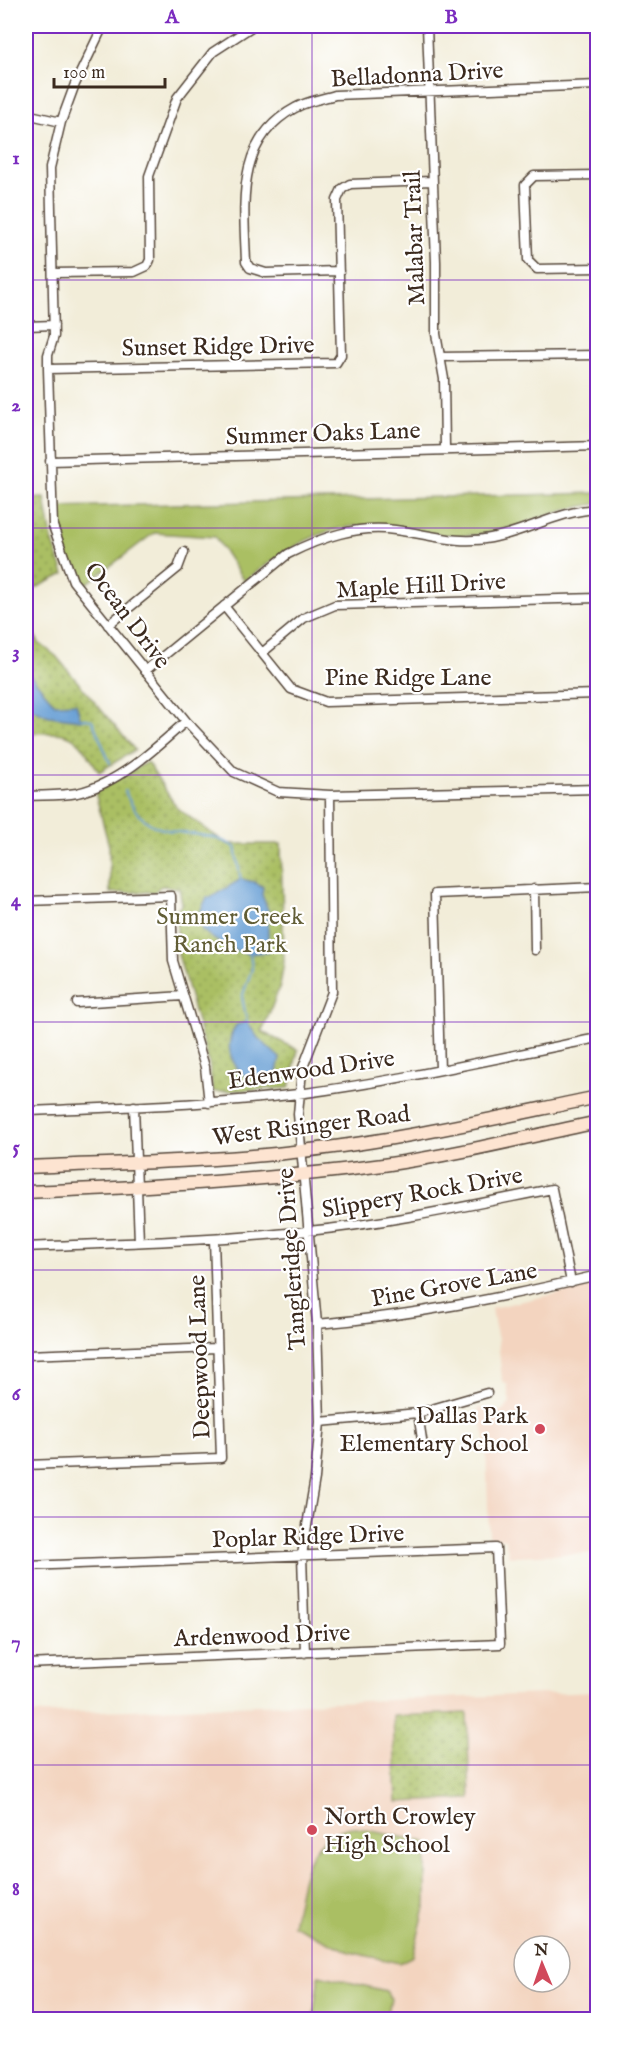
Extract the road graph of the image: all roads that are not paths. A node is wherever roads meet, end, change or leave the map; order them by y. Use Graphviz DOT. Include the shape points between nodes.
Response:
graph roads {
  1 [pos="102,26"];
  2 [pos="254,26"];
  3 [pos="427,26"];
  4 [pos="597,85"];
  5 [pos="429,90"];
  6 [pos="26,114"];
  7 [pos="61,123"];
  8 [pos="597,175"];
  9 [pos="432,181"];
  10 [pos="597,268"];
  11 [pos="339,271"];
  12 [pos="53,273"];
  13 [pos="54,325"];
  14 [pos="26,326"];
  15 [pos="597,355"];
  16 [pos="440,357"];
  17 [pos="48,369"];
  18 [pos="597,446"];
  19 [pos="445,448"];
  20 [pos="50,461"];
  21 [pos="597,509"];
  22 [pos="184,552"];
  23 [pos="597,598"];
  24 [pos="224,606"];
  25 [pos="108,625"];
  26 [pos="261,653"];
  27 [pos="145,671"];
  28 [pos="597,694"];
  29 [pos="186,721"];
  30 [pos="597,789"];
  31 [pos="330,795"];
  32 [pos="26,796"];
  33 [pos="597,887"];
  34 [pos="534,889"];
  35 [pos="26,901"];
  36 [pos="535,950"];
  37 [pos="183,996"];
  38 [pos="77,1002"];
  39 [pos="597,1038"];
  40 [pos="440,1070"];
  41 [pos="299,1094"];
  42 [pos="597,1097"];
  43 [pos="209,1103"];
  44 [pos="134,1106"];
  45 [pos="26,1110"];
  46 [pos="597,1122"];
  47 [pos="302,1151"];
  48 [pos="136,1162"];
  49 [pos="26,1167"];
  50 [pos="305,1175"];
  51 [pos="137,1188"];
  52 [pos="26,1192"];
  53 [pos="310,1231"];
  54 [pos="214,1239"];
  55 [pos="139,1242"];
  56 [pos="26,1247"];
  57 [pos="597,1275"];
  58 [pos="571,1281"];
  59 [pos="317,1324"];
  60 [pos="217,1348"];
  61 [pos="26,1355"];
  62 [pos="487,1393"];
  63 [pos="418,1413"];
  64 [pos="320,1422"];
  65 [pos="423,1446"];
  66 [pos="26,1465"];
  67 [pos="302,1555"];
  68 [pos="26,1566"];
  69 [pos="500,1644"];
  70 [pos="305,1653"];
  71 [pos="26,1664"];
  1 -- 7 [label="street, Ocean Drive"];
  2 -- 12 [label="street" via="213,52 177,98 149,176 147,266 134,272"];
  3 -- 5 [label="street, Malabar Trail"];
  4 -- 5 [label="street, Belladonna Drive"];
  5 -- 9 [label="street, Malabar Trail"];
  5 -- 11 [label="street, Belladonna Drive" via="335,94 295,108 271,126 250,156 243,191 246,262 250,268 266,273"];
  6 -- 7 [label="street"];
  7 -- 12 [label="street, Ocean Drive" via="50,168"];
  8 -- 10 [label="street" via="534,176 525,185 528,260 537,269"];
  9 -- 11 [label="street, Sunset Ridge Drive" via="350,184 342,189 338,200"];
  9 -- 16 [label="street, Malabar Trail" via="435,334"];
  11 -- 17 [label="street, Sunset Ridge Drive" via="342,355 336,363"];
  12 -- 13 [label="street, Ocean Drive"];
  13 -- 14 [label="street"];
  13 -- 17 [label="street, Ocean Drive"];
  15 -- 16 [label="street"];
  16 -- 19 [label="street, Malabar Trail"];
  17 -- 20 [label="street, Ocean Drive"];
  18 -- 19 [label="street, Summer Oaks Lane"];
  19 -- 20 [label="street, Summer Oaks Lane"];
  20 -- 25 [label="street, Ocean Drive" via="53,526 61,554 73,581"];
  21 -- 24 [label="street" via="560,514 493,538 471,541 394,530 340,532 288,554"];
  22 -- 25 [label="street" via="178,568"];
  23 -- 26 [label="street, Maple Hill Drive" via="336,605 304,618"];
  24 -- 26 [label="street, Pine Ridge Lane"];
  24 -- 27 [label="street"];
  25 -- 27 [label="street, Ocean Drive"];
  26 -- 28 [label="street, Pine Ridge Lane" via="291,689 326,702"];
  27 -- 29 [label="street, Ocean Drive"];
  29 -- 31 [label="street, Ocean Drive" via="234,772 278,792"];
  29 -- 32 [label="street" via="140,761 107,780 78,793"];
  30 -- 31 [label="street, Ocean Drive"];
  31 -- 41 [label="street, Tangleridge Drive" via="332,992 305,1062"];
  33 -- 34 [label="street"];
  34 -- 36 [label="street"];
  34 -- 40 [label="street" via="435,894"];
  35 -- 37 [label="street" via="171,896 173,961"];
  37 -- 38 [label="street"];
  37 -- 43 [label="street" via="205,1067"];
  39 -- 40 [label="street, Edenwood Drive"];
  40 -- 41 [label="street, Edenwood Drive"];
  41 -- 43 [label="street, Edenwood Drive"];
  41 -- 47 [label="street, Tangleridge Drive"];
  42 -- 47 [label="main road, West Risinger Road" via="391,1139"];
  43 -- 44 [label="street, Edenwood Drive"];
  44 -- 45 [label="street, Edenwood Drive"];
  44 -- 48 [label="street"];
  46 -- 50 [label="main road, West Risinger Road" via="386,1164"];
  47 -- 48 [label="main road, West Risinger Road"];
  47 -- 50 [label="street, Tangleridge Drive"];
  48 -- 49 [label="main road, West Risinger Road"];
  48 -- 51 [label="street"];
  50 -- 51 [label="main road, West Risinger Road"];
  50 -- 53 [label="street, Tangleridge Drive"];
  51 -- 52 [label="main road, West Risinger Road"];
  51 -- 55 [label="street"];
  53 -- 54 [label="street, Slippery Rock Drive"];
  53 -- 58 [label="street, Slippery Rock Drive" via="394,1220 552,1189"];
  53 -- 59 [label="street, Tangleridge Drive"];
  54 -- 55 [label="street, Slippery Rock Drive"];
  54 -- 60 [label="street, Deepwood Lane"];
  55 -- 56 [label="street, Slippery Rock Drive"];
  57 -- 58 [label="street, Pine Grove Lane"];
  58 -- 59 [label="street, Pine Grove Lane" via="364,1320"];
  59 -- 64 [label="street, Tangleridge Drive"];
  60 -- 61 [label="street"];
  60 -- 66 [label="street, Deepwood Lane" via="221,1458"];
  62 -- 63 [label="street"];
  63 -- 64 [label="street"];
  63 -- 65 [label="street"];
  64 -- 67 [label="street, Tangleridge Drive"];
  67 -- 68 [label="street, Poplar Ridge Drive"];
  67 -- 69 [label="street, Poplar Ridge Drive" via="496,1548"];
  67 -- 70 [label="street, Tangleridge Drive"];
  69 -- 70 [label="street, Ardenwood Drive"];
  70 -- 71 [label="street, Ardenwood Drive"];
}
